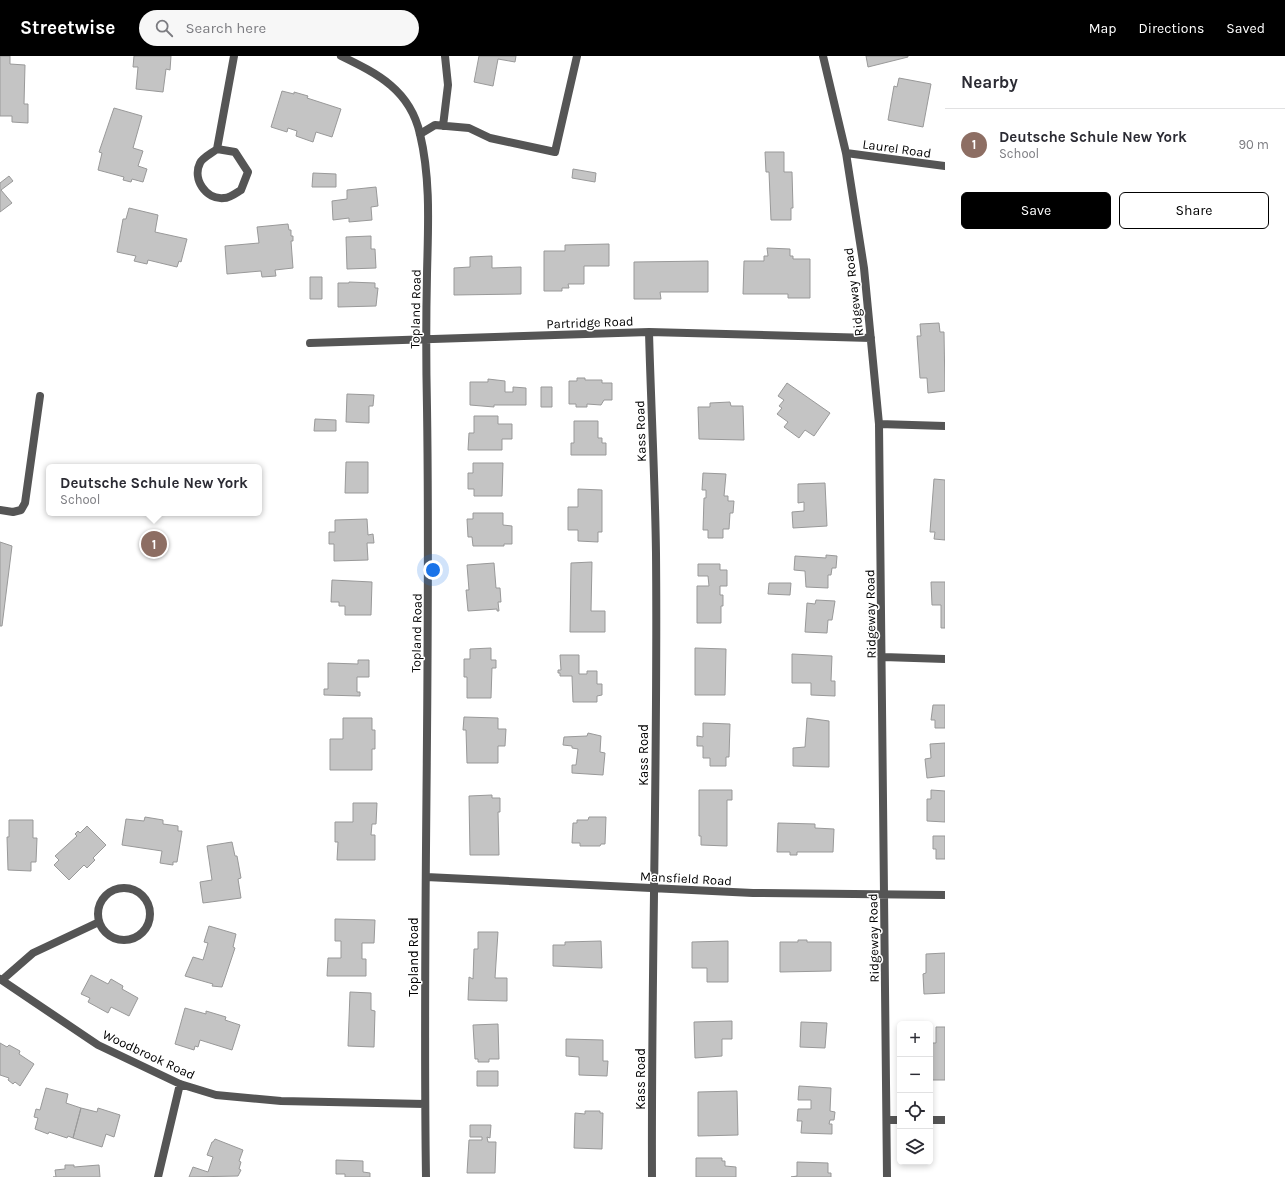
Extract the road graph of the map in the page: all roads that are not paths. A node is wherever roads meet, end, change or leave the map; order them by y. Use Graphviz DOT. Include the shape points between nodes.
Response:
graph roads {
  1 [pos="234,56"];
  2 [pos="341,56"];
  3 [pos="445,56"];
  4 [pos="577,56"];
  5 [pos="823,56"];
  6 [pos="443,126"];
  7 [pos="420,134"];
  8 [pos="217,149"];
  9 [pos="846,153"];
  10 [pos="945,166"];
  11 [pos="649,332"];
  12 [pos="871,338"];
  13 [pos="426,340"];
  14 [pos="310,343"];
  15 [pos="40,396"];
  16 [pos="880,424"];
  17 [pos="945,426"];
  18 [pos="0,510"];
  19 [pos="882,657"];
  20 [pos="945,659"];
  21 [pos="426,877"];
  22 [pos="655,888"];
  23 [pos="884,894"];
  24 [pos="945,895"];
  25 [pos="99,922"];
  26 [pos="1,980"];
  27 [pos="180,1084"];
  28 [pos="425,1104"];
  29 [pos="888,1120"];
  30 [pos="897,1120"];
  31 [pos="933,1120"];
  32 [pos="945,1120"];
  33 [pos="158,1177"];
  34 [pos="426,1177"];
  35 [pos="652,1177"];
  36 [pos="887,1177"];
  1 -- 8 [label="street"];
  2 -- 7 [label="street, Topland Road" via="378,76 403,97 413,113"];
  3 -- 6 [label="street" via="448,85"];
  4 -- 6 [label="street" via="555,152 490,138 469,128"];
  5 -- 9 [label="street, Ridgeway Road"];
  6 -- 7 [label="street" via="435,126"];
  7 -- 13 [label="street, Topland Road" via="428,199"];
  8 -- 8 [label="street" via="200,162 197,174 205,192 226,198 241,190 248,172 236,152"];
  9 -- 10 [label="street, Laurel Road"];
  9 -- 12 [label="street, Ridgeway Road" via="864,268"];
  11 -- 12 [label="street, Partridge Road"];
  11 -- 13 [label="street, Partridge Road"];
  11 -- 22 [label="street, Kass Road" via="656,552"];
  12 -- 16 [label="street, Ridgeway Road"];
  13 -- 14 [label="street, Partridge Road"];
  13 -- 21 [label="street, Topland Road" via="429,535"];
  15 -- 18 [label="street" via="25,503 21,510"];
  16 -- 17 [label="street"];
  16 -- 19 [label="street, Ridgeway Road"];
  19 -- 20 [label="street"];
  19 -- 23 [label="street, Ridgeway Road"];
  21 -- 22 [label="street, Mansfield Road"];
  21 -- 28 [label="street, Topland Road"];
  22 -- 23 [label="street, Mansfield Road" via="753,893"];
  22 -- 35 [label="street, Kass Road"];
  23 -- 24 [label="street, Mansfield Road"];
  23 -- 29 [label="street, Ridgeway Road"];
  25 -- 25 [label="street" via="99,905 109,892 116,889 140,892 149,906 148,924 143,932 132,938 119,940 110,936"];
  25 -- 26 [label="street" via="33,953"];
  26 -- 27 [label="street, Woodbrook Road" via="98,1045"];
  27 -- 28 [label="street, Woodbrook Road" via="216,1095 281,1101"];
  27 -- 33 [label="street"];
  28 -- 34 [label="street, Topland Road"];
  29 -- 30 [label="street"];
  29 -- 36 [label="street, Ridgeway Road"];
  31 -- 32 [label="street"];
}
